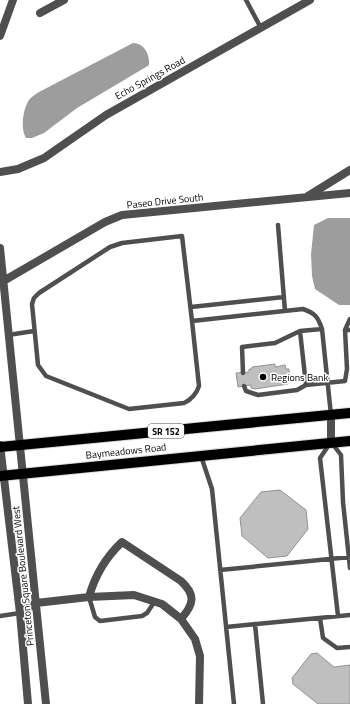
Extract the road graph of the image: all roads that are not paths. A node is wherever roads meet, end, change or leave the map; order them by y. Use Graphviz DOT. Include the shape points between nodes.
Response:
graph roads {
  1 [pos="13,0"];
  2 [pos="64,0"];
  3 [pos="246,0"];
  4 [pos="310,0"];
  5 [pos="40,13"];
  6 [pos="261,28"];
  7 [pos="0,36"];
  8 [pos="350,170"];
  9 [pos="0,172"];
  10 [pos="350,193"];
  11 [pos="305,197"];
  12 [pos="278,225"];
  13 [pos="0,248"];
  14 [pos="1,283"];
  15 [pos="284,297"];
  16 [pos="191,307"];
  17 [pos="286,311"];
  18 [pos="350,319"];
  19 [pos="192,321"];
  20 [pos="322,328"];
  21 [pos="348,330"];
  22 [pos="300,331"];
  23 [pos="34,332"];
  24 [pos="8,334"];
  25 [pos="243,373"];
  26 [pos="348,381"];
  27 [pos="328,383"];
  28 [pos="306,385"];
  29 [pos="244,386"];
  30 [pos="350,413"];
  31 [pos="331,415"];
  32 [pos="350,440"];
  33 [pos="332,442"];
  34 [pos="20,445"];
  35 [pos="0,446"];
  36 [pos="201,456"];
  37 [pos="23,474"];
  38 [pos="2,476"];
  39 [pos="349,557"];
  40 [pos="332,559"];
  41 [pos="350,568"];
  42 [pos="220,570"];
  43 [pos="89,597"];
  44 [pos="155,601"];
  45 [pos="36,603"];
  46 [pos="20,613"];
  47 [pos="350,615"];
  48 [pos="0,616"];
  49 [pos="338,616"];
  50 [pos="320,618"];
  51 [pos="181,619"];
  52 [pos="256,624"];
  53 [pos="226,627"];
  54 [pos="350,647"];
  55 [pos="28,704"];
  56 [pos="46,704"];
  57 [pos="199,704"];
  58 [pos="234,704"];
  59 [pos="263,704"];
  1 -- 7 [label="street"];
  2 -- 5 [label="street"];
  3 -- 6 [label="lane"];
  4 -- 6 [label="street, Echo Springs Road"];
  6 -- 9 [label="street, Echo Springs Road" via="106,115 44,158 18,169"];
  8 -- 11 [label="street"];
  10 -- 11 [label="street, Paseo Drive South"];
  11 -- 14 [label="street, Paseo Drive South" via="122,215 104,222"];
  12 -- 15 [label="lane"];
  13 -- 14 [label="street, Princeton Square Boulevard West"];
  14 -- 24 [label="street, Princeton Square Boulevard West"];
  15 -- 16 [label="lane"];
  15 -- 17 [label="lane"];
  16 -- 19 [label="lane"];
  16 -- 23 [label="lane" via="182,236 122,242 110,247 34,298"];
  17 -- 19 [label="lane"];
  17 -- 20 [label="lane" via="302,309 312,312 319,318"];
  18 -- 21 [label="lane"];
  19 -- 23 [label="lane" via="198,390 184,403 129,409 46,376 38,364"];
  20 -- 22 [label="lane"];
  20 -- 27 [label="lane"];
  21 -- 26 [label="lane"];
  22 -- 25 [label="lane" via="275,343 242,347"];
  22 -- 28 [label="lane"];
  23 -- 24 [label="lane"];
  24 -- 34 [label="street, Princeton Square Boulevard West"];
  26 -- 27 [label="lane"];
  27 -- 28 [label="lane"];
  27 -- 31 [label="lane"];
  28 -- 29 [label="lane" via="297,390 258,395 246,391"];
  30 -- 31 [label="main road, Baymeadows Road / SR 152"];
  31 -- 33 [label="street"];
  31 -- 34 [label="main road, Baymeadows Road / SR 152"];
  32 -- 33 [label="main road, Baymeadows Road"];
  33 -- 36 [label="main road, Baymeadows Road"];
  33 -- 39 [label="lane" via="341,456"];
  33 -- 40 [label="lane" via="320,458"];
  34 -- 35 [label="main road, Baymeadows Road / SR 152"];
  34 -- 37 [label="street, Princeton Square Boulevard West"];
  35 -- 38 [label="street, Princeton Square Boulevard West"];
  36 -- 37 [label="main road, Baymeadows Road"];
  36 -- 42 [label="lane" via="212,489"];
  37 -- 38 [label="main road, Baymeadows Road"];
  37 -- 45 [label="street, Princeton Square Boulevard West"];
  38 -- 46 [label="street, Princeton Square Boulevard West"];
  39 -- 40 [label="lane"];
  39 -- 41 [label="lane"];
  40 -- 42 [label="lane"];
  40 -- 49 [label="lane"];
  42 -- 53 [label="lane"];
  43 -- 44 [label="street" via="134,595"];
  43 -- 44 [label="lane" via="95,617 100,621 142,616 147,614"];
  43 -- 45 [label="street"];
  43 -- 51 [label="street" via="92,584 102,565 122,542 188,588 191,595 190,608"];
  44 -- 51 [label="street" via="169,608"];
  45 -- 46 [label="street"];
  45 -- 56 [label="street, Princeton Square Boulevard West"];
  46 -- 48 [label="lane"];
  46 -- 55 [label="street, Princeton Square Boulevard West"];
  47 -- 49 [label="lane"];
  49 -- 50 [label="lane"];
  50 -- 52 [label="lane"];
  50 -- 54 [label="lane" via="323,638 337,648"];
  51 -- 57 [label="street" via="195,639 200,656"];
  52 -- 53 [label="lane"];
  52 -- 59 [label="lane"];
  53 -- 58 [label="lane"];
}
